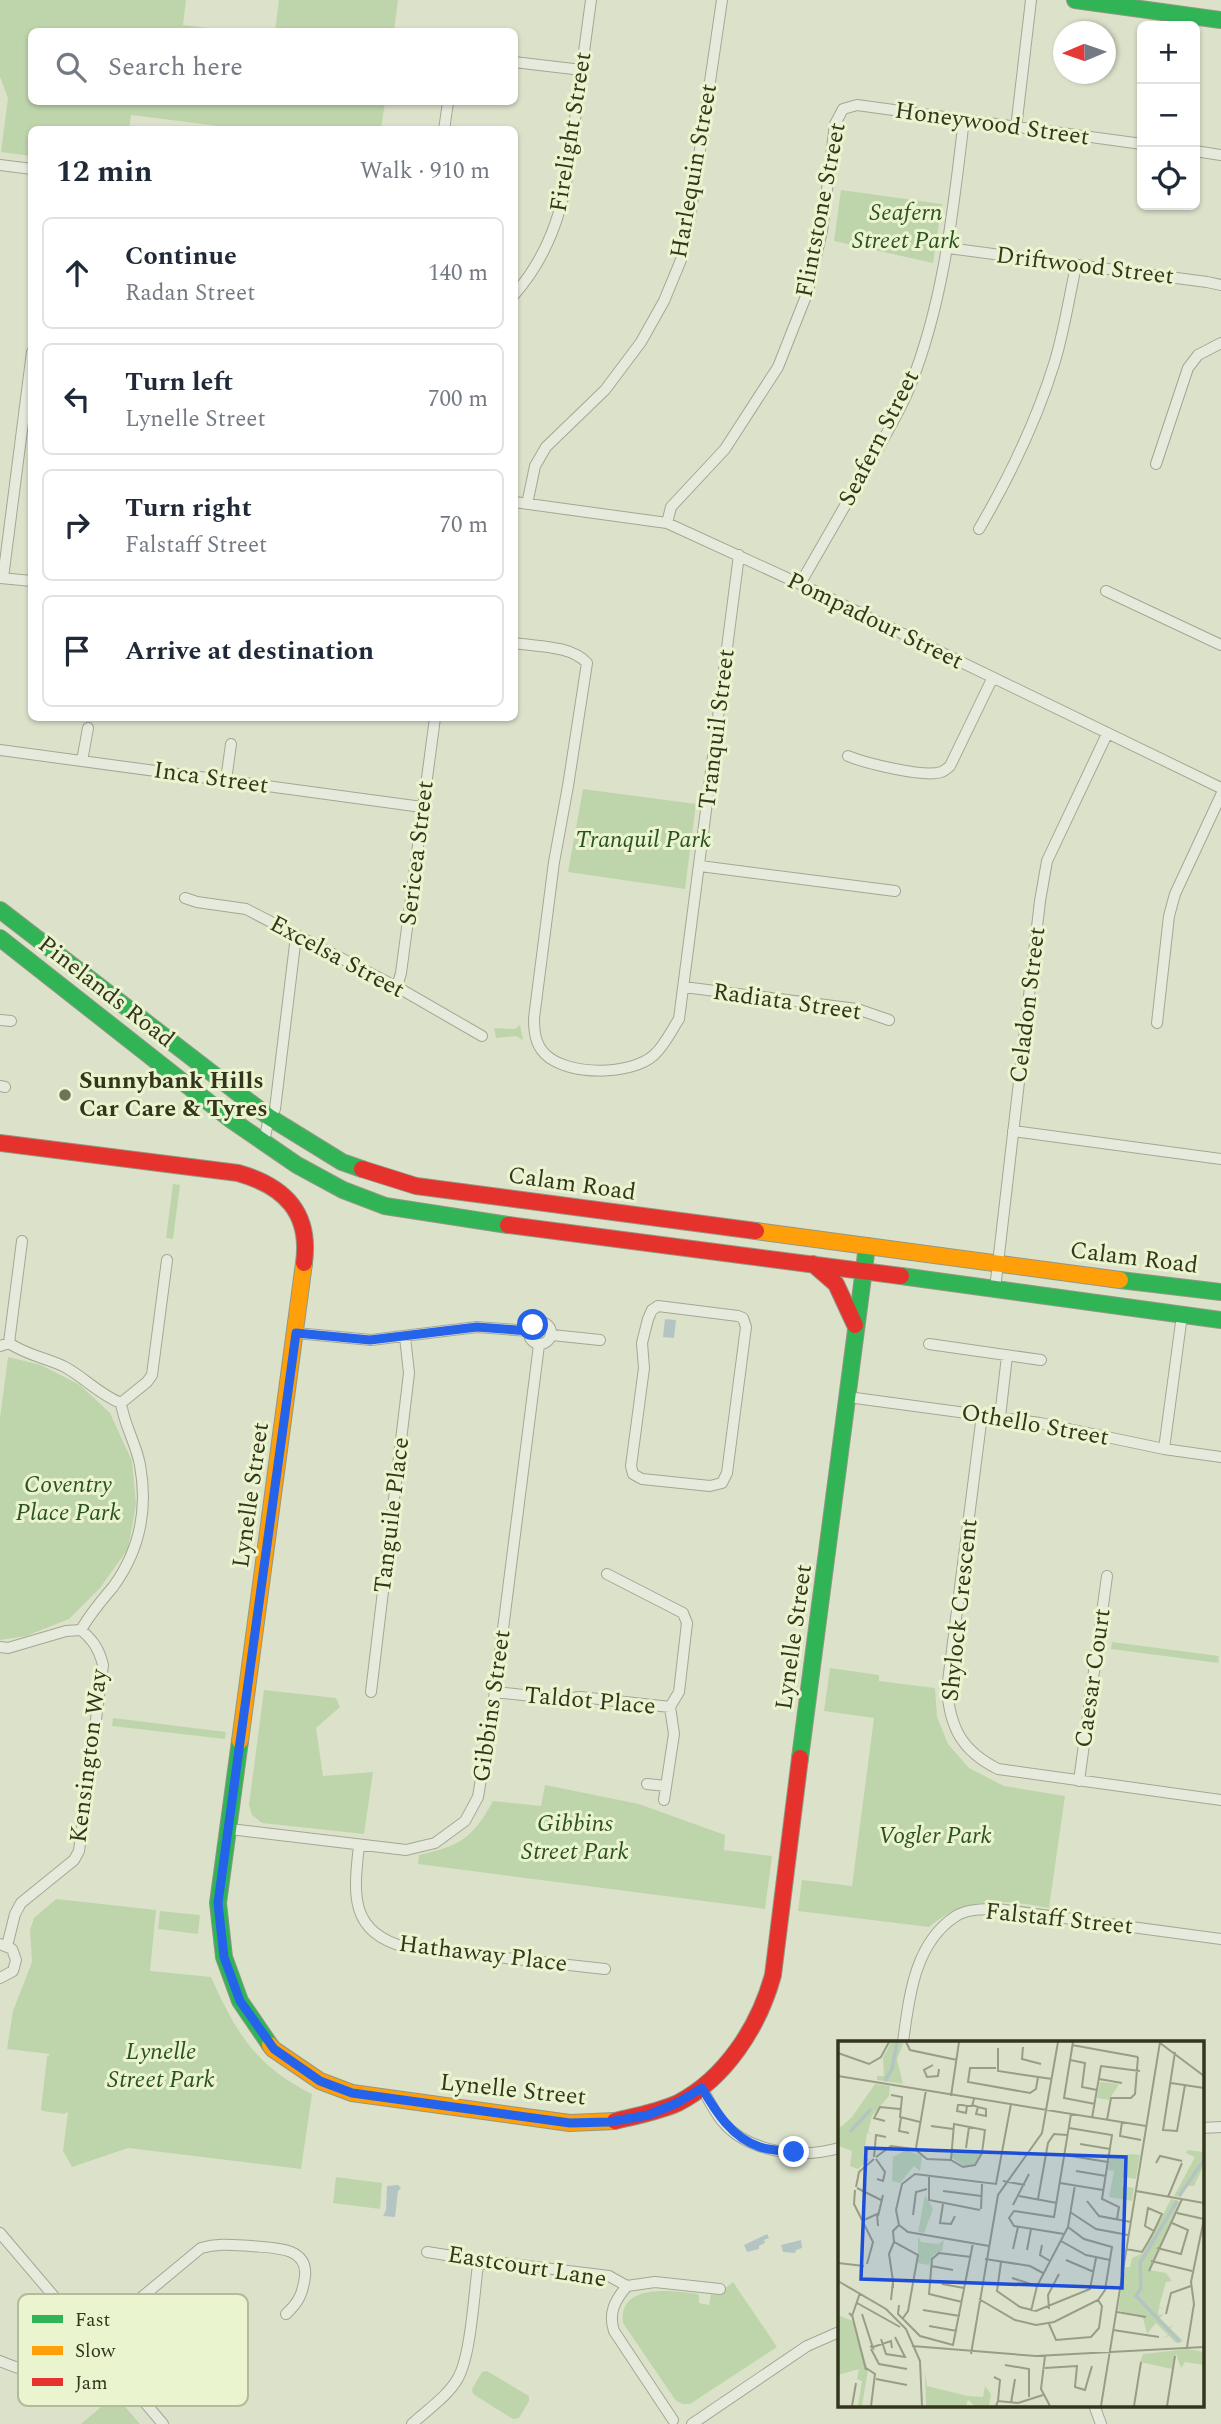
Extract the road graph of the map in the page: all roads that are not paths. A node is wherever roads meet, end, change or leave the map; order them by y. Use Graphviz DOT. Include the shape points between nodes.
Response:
graph roads {
  1 [pos="592,0"];
  2 [pos="722,0"];
  3 [pos="1031,0"];
  4 [pos="1075,0"];
  5 [pos="1221,20"];
  6 [pos="518,62"];
  7 [pos="582,70"];
  8 [pos="448,105"];
  9 [pos="843,109"];
  10 [pos="964,119"];
  11 [pos="445,126"];
  12 [pos="1016,128"];
  13 [pos="1137,143"];
  14 [pos="1200,152"];
  15 [pos="1221,155"];
  16 [pos="0,165"];
  17 [pos="28,168"];
  18 [pos="948,248"];
  19 [pos="1076,266"];
  20 [pos="1221,285"];
  21 [pos="518,291"];
  22 [pos="1221,343"];
  23 [pos="28,381"];
  24 [pos="1156,464"];
  25 [pos="518,503"];
  26 [pos="527,504"];
  27 [pos="667,523"];
  28 [pos="979,529"];
  29 [pos="739,555"];
  30 [pos="1,578"];
  31 [pos="28,581"];
  32 [pos="800,584"];
  33 [pos="1106,591"];
  34 [pos="518,644"];
  35 [pos="1221,645"];
  36 [pos="992,679"];
  37 [pos="435,721"];
  38 [pos="88,728"];
  39 [pos="1107,734"];
  40 [pos="232,744"];
  41 [pos="0,750"];
  42 [pos="848,756"];
  43 [pos="82,761"];
  44 [pos="226,780"];
  45 [pos="1221,788"];
  46 [pos="1221,795"];
  47 [pos="422,807"];
  48 [pos="700,866"];
  49 [pos="895,891"];
  50 [pos="185,898"];
  51 [pos="0,910"];
  52 [pos="296,936"];
  53 [pos="0,938"];
  54 [pos="397,987"];
  55 [pos="684,987"];
  56 [pos="889,1020"];
  57 [pos="1157,1023"];
  58 [pos="482,1036"];
  59 [pos="269,1117"];
  60 [pos="1013,1131"];
  61 [pos="264,1142"];
  62 [pos="0,1143"];
  63 [pos="1221,1159"];
  64 [pos="482,1222"];
  65 [pos="22,1241"];
  66 [pos="867,1246"];
  67 [pos="167,1260"];
  68 [pos="998,1262"];
  69 [pos="813,1264"];
  70 [pos="863,1271"];
  71 [pos="995,1289"];
  72 [pos="1221,1292"];
  73 [pos="1182,1315"];
  74 [pos="1221,1320"];
  75 [pos="856,1327"];
  76 [pos="529,1331"];
  77 [pos="296,1333"];
  78 [pos="552,1335"];
  79 [pos="405,1337"];
  80 [pos="600,1340"];
  81 [pos="642,1343"];
  82 [pos="4,1344"];
  83 [pos="929,1344"];
  84 [pos="539,1345"];
  85 [pos="1007,1356"];
  86 [pos="1041,1360"];
  87 [pos="848,1397"];
  88 [pos="121,1403"];
  89 [pos="982,1415"];
  90 [pos="1000,1418"];
  91 [pos="1164,1449"];
  92 [pos="1221,1457"];
  93 [pos="607,1573"];
  94 [pos="1107,1576"];
  95 [pos="81,1630"];
  96 [pos="0,1647"];
  97 [pos="371,1692"];
  98 [pos="495,1692"];
  99 [pos="670,1707"];
  100 [pos="1079,1781"];
  101 [pos="647,1784"];
  102 [pos="666,1786"];
  103 [pos="664,1800"];
  104 [pos="1221,1800"];
  105 [pos="230,1829"];
  106 [pos="359,1845"];
  107 [pos="1221,1939"];
  108 [pos="4,1945"];
  109 [pos="605,1969"];
  110 [pos="0,1978"];
  111 [pos="903,2041"];
  112 [pos="702,2088"];
  113 [pos="838,2148"];
  114 [pos="0,2233"];
  115 [pos="427,2252"];
  116 [pos="478,2265"];
  117 [pos="626,2286"];
  118 [pos="720,2289"];
  119 [pos="52,2294"];
  120 [pos="144,2294"];
  121 [pos="286,2314"];
  122 [pos="838,2332"];
  123 [pos="0,2361"];
  124 [pos="18,2368"];
  125 [pos="148,2406"];
  126 [pos="1090,2406"];
  127 [pos="671,2422"];
  128 [pos="163,2424"];
  129 [pos="412,2424"];
  130 [pos="692,2424"];
  131 [pos="1101,2424"];
  1 -- 7 [label="street, Firelight Street"];
  2 -- 26 [label="street, Harlequin Street" via="682,255 641,342 605,390 546,446 535,466"];
  3 -- 12 [label="street"];
  4 -- 5 [label="main road"];
  6 -- 7 [label="street"];
  7 -- 21 [label="street, Firelight Street" via="567,187 554,234"];
  8 -- 11 [label="street"];
  9 -- 10 [label="street, Honeywood Street" via="858,106"];
  9 -- 27 [label="street, Flintstone Street" via="835,124 822,231 808,291 778,367 725,449 671,507"];
  10 -- 12 [label="street, Honeywood Street"];
  10 -- 18 [label="street, Seafern Street"];
  12 -- 13 [label="street, Honeywood Street"];
  14 -- 15 [label="street"];
  16 -- 17 [label="street"];
  18 -- 19 [label="street, Driftwood Street"];
  18 -- 32 [label="street, Seafern Street" via="936,306 908,391"];
  19 -- 20 [label="street, Driftwood Street"];
  19 -- 28 [label="street" via="1055,361 1030,429"];
  22 -- 24 [label="street" via="1198,355 1188,368"];
  23 -- 30 [label="street"];
  25 -- 26 [label="street, Pompadour Street"];
  26 -- 27 [label="street, Pompadour Street"];
  27 -- 29 [label="street, Pompadour Street"];
  29 -- 32 [label="street, Pompadour Street"];
  29 -- 48 [label="street, Tranquil Street"];
  30 -- 31 [label="street"];
  32 -- 36 [label="street, Pompadour Street"];
  33 -- 35 [label="street"];
  34 -- 55 [label="street, Tranquil Street" via="569,651 587,663 554,862 534,1018 537,1043 545,1054 568,1066 602,1070 636,1066 666,1041 679,1019"];
  36 -- 39 [label="street, Pompadour Street"];
  36 -- 42 [label="street" via="950,766 942,772 867,764"];
  37 -- 47 [label="street, Sericea Street"];
  38 -- 43 [label="street"];
  39 -- 45 [label="street, Pompadour Street"];
  39 -- 60 [label="street, Celadon Street" via="1047,861"];
  40 -- 44 [label="street"];
  41 -- 43 [label="street, Inca Street"];
  43 -- 44 [label="street, Inca Street"];
  44 -- 47 [label="street, Inca Street"];
  46 -- 57 [label="street" via="1175,894"];
  47 -- 54 [label="street, Sericea Street"];
  48 -- 49 [label="street"];
  48 -- 55 [label="street, Tranquil Street"];
  50 -- 52 [label="street, Excelsa Street" via="246,909"];
  51 -- 59 [label="main road, Calam Road"];
  52 -- 54 [label="street, Excelsa Street"];
  52 -- 59 [label="street" via="275,1110"];
  53 -- 61 [label="main road, Pinelands Road"];
  54 -- 58 [label="street, Excelsa Street"];
  55 -- 56 [label="street, Radiata Street" via="857,1009"];
  59 -- 61 [label="street"];
  59 -- 66 [label="main road, Calam Road" via="342,1162 415,1185"];
  60 -- 63 [label="street"];
  60 -- 68 [label="street, Celadon Street"];
  61 -- 64 [label="main road, Pinelands Road" via="315,1177 373,1202"];
  62 -- 77 [label="main road, Lynelle Street" via="238,1173 279,1192 299,1214 306,1250"];
  64 -- 69 [label="main road, Calam Road"];
  65 -- 82 [label="street"];
  66 -- 68 [label="main road, Calam Road"];
  66 -- 70 [label="main road, Lynelle Street"];
  67 -- 88 [label="street" via="152,1375"];
  68 -- 71 [label="street, Celadon Street"];
  68 -- 72 [label="main road, Calam Road"];
  69 -- 70 [label="main road, Calam Road"];
  69 -- 75 [label="main road" via="836,1284"];
  70 -- 71 [label="main road, Calam Road"];
  70 -- 75 [label="main road, Lynelle Street"];
  71 -- 73 [label="main road, Calam Road"];
  73 -- 74 [label="main road, Calam Road"];
  73 -- 91 [label="street"];
  75 -- 87 [label="main road, Lynelle Street"];
  76 -- 78 [label="street" via="544,1322"];
  76 -- 79 [label="street" via="477,1327"];
  76 -- 84 [label="street"];
  77 -- 79 [label="street" via="370,1340"];
  77 -- 105 [label="main road, Lynelle Street"];
  78 -- 80 [label="street"];
  78 -- 84 [label="street"];
  79 -- 97 [label="street, Tanguile Place" via="409,1373"];
  81 -- 81 [label="street" via="648,1319 658,1306 743,1318 746,1326 731,1446 722,1483 710,1486 642,1479 633,1474 644,1368"];
  82 -- 88 [label="street" via="64,1367 106,1398"];
  83 -- 85 [label="street"];
  84 -- 98 [label="street, Gibbins Street"];
  85 -- 86 [label="street"];
  85 -- 90 [label="street"];
  87 -- 89 [label="street, Othello Street"];
  87 -- 112 [label="main road, Lynelle Street" via="773,1975 765,2004 749,2032"];
  88 -- 95 [label="street" via="139,1462 143,1513 137,1543 125,1568"];
  89 -- 90 [label="street, Othello Street"];
  89 -- 100 [label="street, Shylock Crescent" via="947,1689 949,1715 960,1739 981,1761 1015,1773"];
  90 -- 91 [label="street, Othello Street"];
  91 -- 92 [label="street, Othello Street"];
  93 -- 99 [label="street, Taldot Place" via="683,1613 687,1623 679,1692"];
  94 -- 100 [label="street, Caesar Court"];
  95 -- 96 [label="street"];
  95 -- 108 [label="street, Kensington Way" via="99,1651 103,1665 79,1850 74,1860 22,1903"];
  98 -- 99 [label="street, Taldot Place"];
  98 -- 106 [label="street, Gibbins Street" via="478,1797 465,1821 435,1843 406,1850"];
  99 -- 102 [label="street" via="674,1734"];
  100 -- 104 [label="street, Shylock Crescent"];
  101 -- 102 [label="street"];
  102 -- 103 [label="street"];
  105 -- 106 [label="street, Gibbins Street"];
  105 -- 112 [label="main road, Lynelle Street" via="218,1903 224,1957 240,2001 274,2049 320,2081 352,2093 570,2123 648,2115"];
  106 -- 109 [label="street, Hathaway Place" via="354,1890 360,1914 389,1942"];
  107 -- 111 [label="street, Falstaff Street" via="998,1909 957,1915 937,1932 919,1962"];
  108 -- 110 [label="street, Kensington Way" via="15,1954 16,1966"];
  112 -- 113 [label="street" via="723,2122 759,2147 824,2153"];
  114 -- 119 [label="street"];
  115 -- 116 [label="street, Eastcourt Lane" via="465,2258"];
  116 -- 117 [label="street, Eastcourt Lane" via="496,2262 609,2276"];
  116 -- 129 [label="street" via="459,2377"];
  117 -- 118 [label="street" via="655,2282"];
  117 -- 127 [label="street" via="614,2304 612,2327"];
  120 -- 121 [label="street" via="201,2248 216,2243 283,2249 302,2258 306,2266 303,2292"];
  122 -- 130 [label="street" via="779,2363"];
  123 -- 124 [label="street"];
  125 -- 128 [label="street"];
  126 -- 131 [label="street"];
  127 -- 130 [label="street" via="681,2417"];
}
